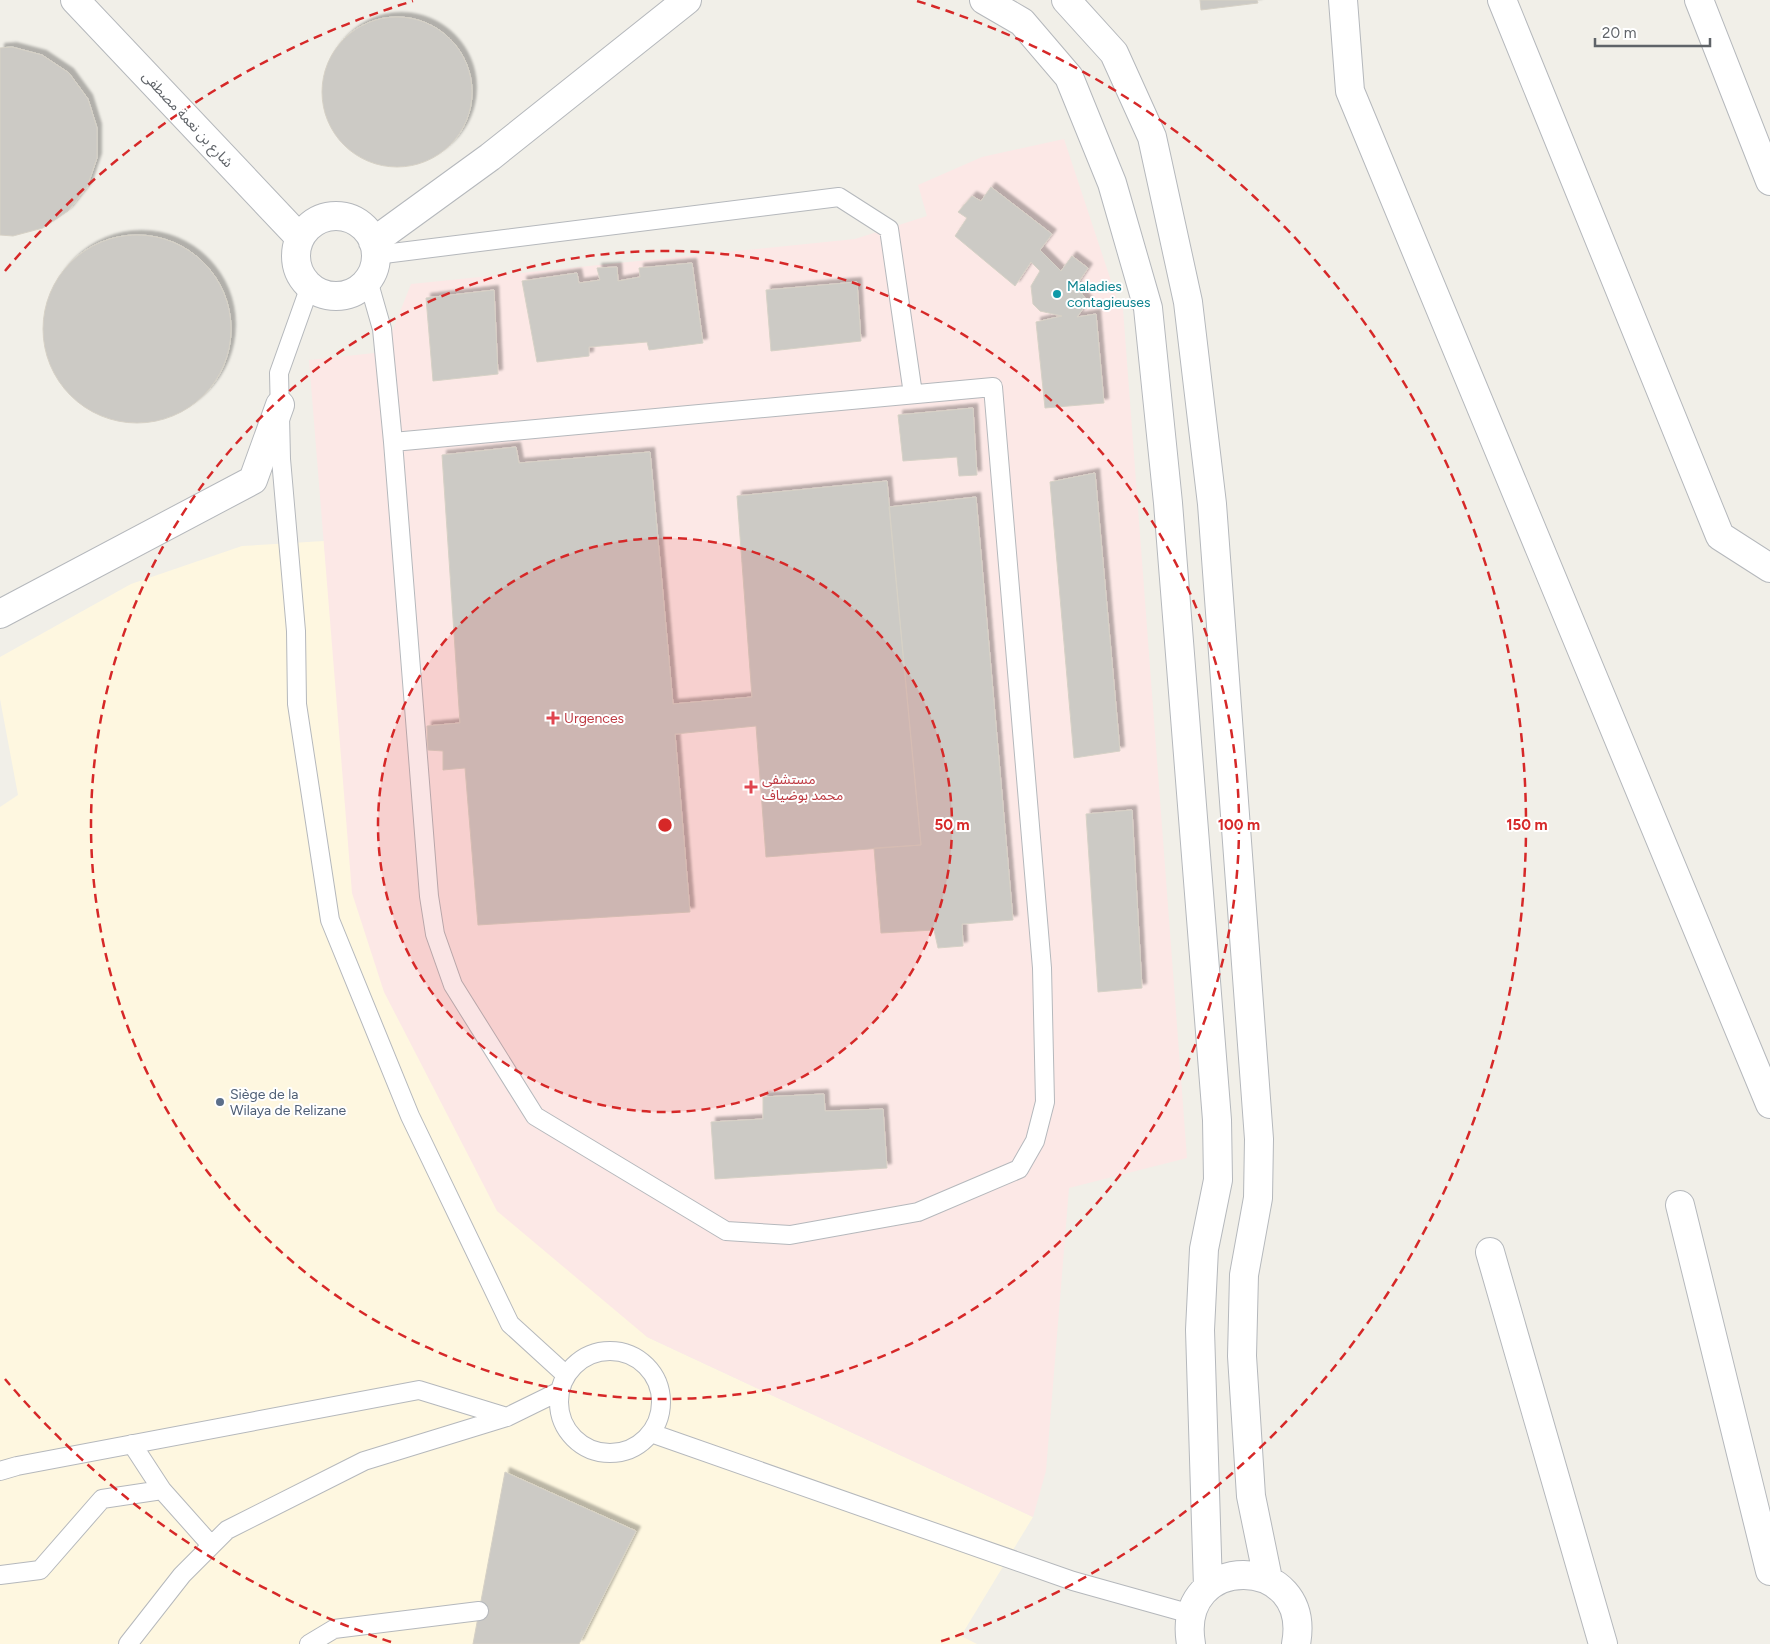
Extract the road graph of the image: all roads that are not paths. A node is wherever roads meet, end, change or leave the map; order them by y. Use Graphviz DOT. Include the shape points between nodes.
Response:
graph roads {
  1 [pos="75,0"];
  2 [pos="984,0"];
  3 [pos="1066,0"];
  4 [pos="1343,0"];
  5 [pos="1502,0"];
  6 [pos="1699,0"];
  7 [pos="678,5"];
  8 [pos="1770,181"];
  9 [pos="300,238"];
  10 [pos="372,259"];
  11 [pos="310,286"];
  12 [pos="913,394"];
  13 [pos="280,406"];
  14 [pos="393,442"];
  15 [pos="1770,568"];
  16 [pos="0,614"];
  17 [pos="1770,1104"];
  18 [pos="1680,1205"];
  19 [pos="1490,1252"];
  20 [pos="563,1383"];
  21 [pos="507,1417"];
  22 [pos="651,1433"];
  23 [pos="132,1444"];
  24 [pos="0,1471"];
  25 [pos="162,1490"];
  26 [pos="211,1546"];
  27 [pos="1770,1571"];
  28 [pos="0,1575"];
  29 [pos="1268,1579"];
  30 [pos="1208,1587"];
  31 [pos="479,1611"];
  32 [pos="1191,1614"];
  33 [pos="128,1644"];
  34 [pos="309,1644"];
  35 [pos="1191,1644"];
  36 [pos="1296,1644"];
  37 [pos="1603,1644"];
  1 -- 9 [label="street, شارع بن نعمة مصطفى"];
  2 -- 30 [label="street" via="1022,22 1069,77 1112,183 1148,308 1168,503 1217,1120 1218,1180 1204,1249 1200,1330"];
  3 -- 29 [label="street" via="1114,53 1152,137 1188,302 1212,504 1259,1139 1258,1198 1244,1276 1242,1356 1251,1496"];
  4 -- 17 [label="street" via="1350,91"];
  5 -- 15 [label="street" via="1720,536"];
  6 -- 8 [label="street"];
  7 -- 10 [label="street" via="592,78 490,157"];
  9 -- 10 [label="street" via="319,220 338,216 357,222 367,230"];
  9 -- 11 [label="street" via="296,264"];
  10 -- 11 [label="street" via="359,289 347,295 333,296"];
  10 -- 12 [label="lane" via="839,197 889,229"];
  10 -- 14 [label="lane"];
  11 -- 13 [label="lane" via="279,372"];
  12 -- 14 [label="lane"];
  12 -- 14 [label="lane" via="994,386 1042,968 1045,1102 1035,1141 1019,1170 918,1212 790,1235 726,1231 535,1116 453,985 435,934 429,896"];
  13 -- 16 [label="street" via="253,480"];
  13 -- 20 [label="lane" via="281,459 296,631 297,704 330,920 410,1116 510,1324"];
  18 -- 27 [label="street"];
  19 -- 37 [label="street"];
  20 -- 21 [label="lane"];
  20 -- 22 [label="lane" via="559,1408 564,1425 574,1439 588,1449 605,1453 623,1452 639,1445"];
  20 -- 22 [label="lane" via="577,1362 591,1354 624,1352 639,1359 650,1370 662,1401"];
  21 -- 23 [label="lane" via="419,1390"];
  21 -- 26 [label="lane" via="364,1461 227,1530"];
  22 -- 32 [label="lane" via="1073,1581"];
  23 -- 24 [label="lane"];
  23 -- 25 [label="lane"];
  25 -- 26 [label="lane"];
  25 -- 28 [label="lane" via="102,1499 40,1570"];
  26 -- 33 [label="lane" via="182,1575"];
  29 -- 30 [label="street" via="1253,1574 1237,1574"];
  29 -- 36 [label="street" via="1284,1591 1294,1606 1298,1624"];
  30 -- 32 [label="street"];
  31 -- 34 [label="lane" via="334,1629"];
  32 -- 35 [label="street"];
}
